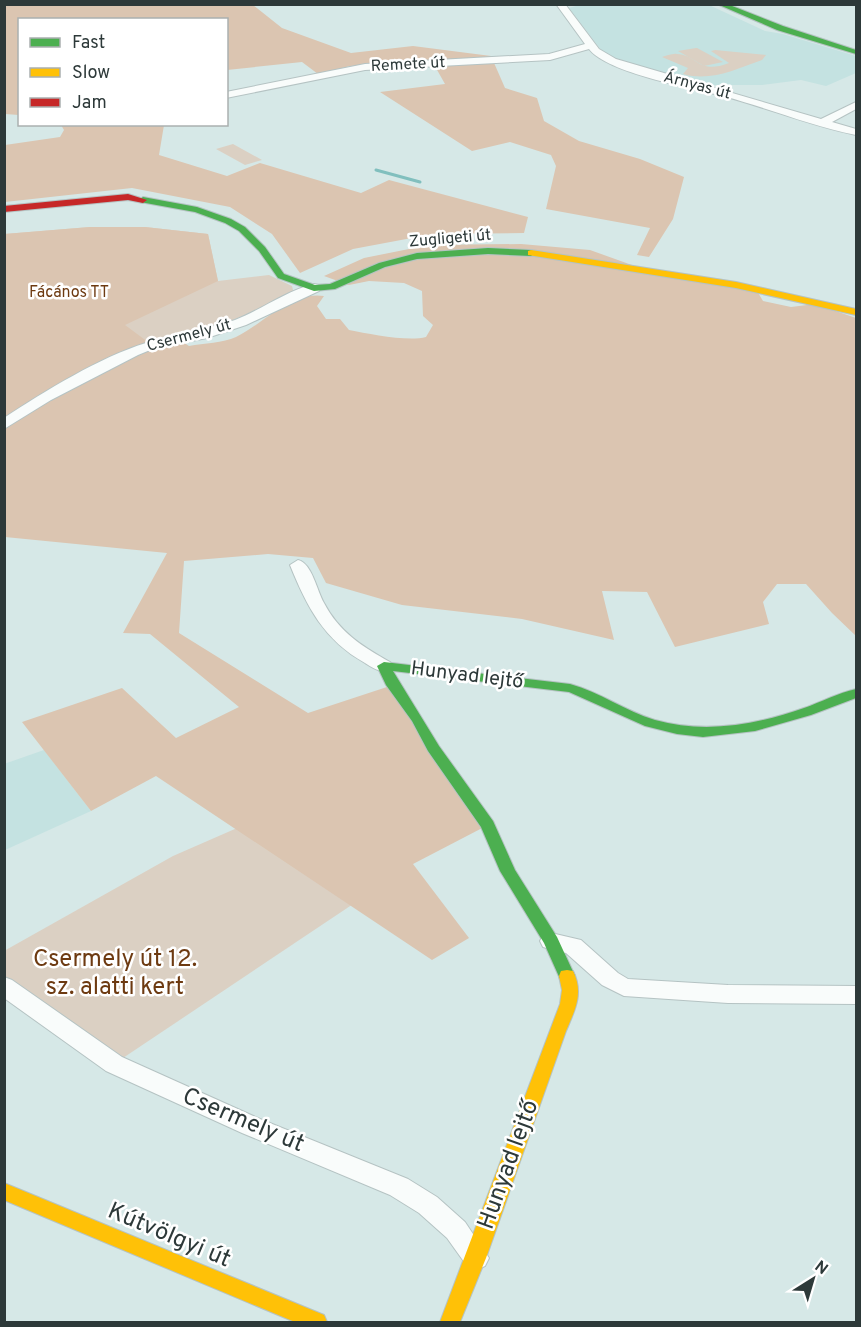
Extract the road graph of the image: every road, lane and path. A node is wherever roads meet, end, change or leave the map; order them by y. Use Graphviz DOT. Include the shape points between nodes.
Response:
graph roads {
  1 [pos="560,4"];
  2 [pos="720,4"];
  3 [pos="591,45"];
  4 [pos="856,52"];
  5 [pos="228,95"];
  6 [pos="856,105"];
  7 [pos="822,123"];
  8 [pos="856,132"];
  9 [pos="4,209"];
  10 [pos="314,288"];
  11 [pos="856,312"];
  12 [pos="4,425"];
  13 [pos="298,565"];
  14 [pos="384,666"];
  15 [pos="856,693"];
  16 [pos="551,941"];
  17 [pos="4,986"];
  18 [pos="856,995"];
  19 [pos="4,1191"];
  20 [pos="476,1257"];
  21 [pos="316,1323"];
  22 [pos="450,1323"];
  1 -- 3 [label="street, Árnyas út"];
  2 -- 4 [label="street"];
  3 -- 5 [label="street, Remete út" via="550,57 365,67"];
  3 -- 7 [label="street, Árnyas út" via="623,65"];
  6 -- 7 [label="street"];
  7 -- 8 [label="street, Árnyas út"];
  9 -- 10 [label="street" via="128,197 197,210 242,228 281,276"];
  10 -- 11 [label="street, Zugligeti út" via="332,287 382,265 417,256 488,251 542,253 713,280"];
  10 -- 12 [label="street, Csermely út" via="241,322 133,352"];
  13 -- 14 [label="street" via="315,605 336,637"];
  14 -- 15 [label="street, Hunyad lejtő" via="570,688 604,698 648,723 691,733 760,727"];
  14 -- 16 [label="street, Hunyad lejtő" via="433,748 488,825 508,871"];
  16 -- 18 [label="street" via="573,946 624,987 728,994"];
  16 -- 20 [label="street, Hunyad lejtő" via="572,986 572,997"];
  17 -- 20 [label="street, Csermely út" via="114,1064 399,1187 428,1205 456,1230"];
  19 -- 21 [label="street, Kútvölgyi út"];
  20 -- 22 [label="street, Hunyad lejtő"];
}
